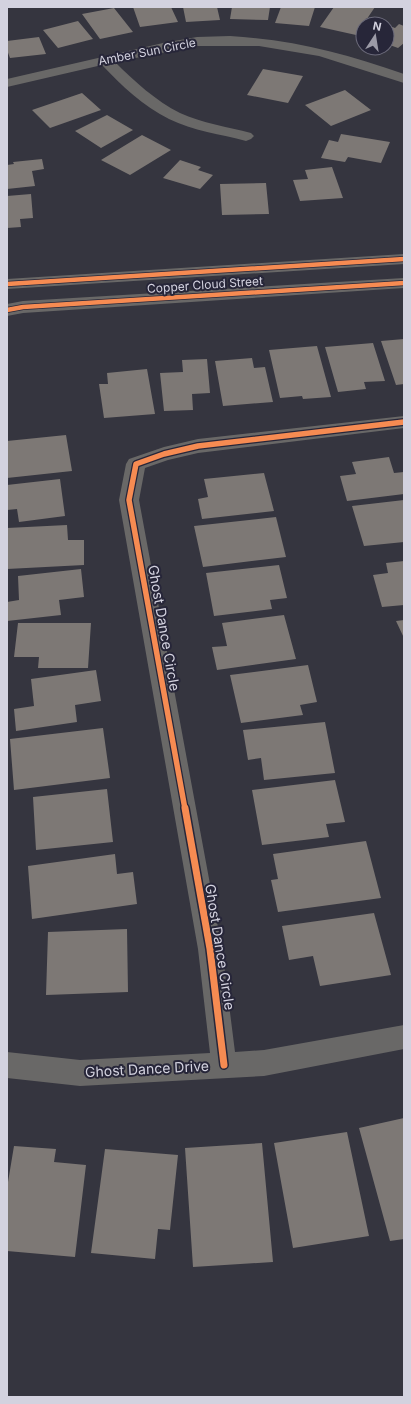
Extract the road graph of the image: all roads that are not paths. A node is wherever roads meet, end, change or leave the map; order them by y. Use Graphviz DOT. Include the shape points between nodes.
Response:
graph roads {
  1 [pos="105,60"];
  2 [pos="404,79"];
  3 [pos="7,83"];
  4 [pos="246,136"];
  5 [pos="404,260"];
  6 [pos="7,284"];
  7 [pos="404,284"];
  8 [pos="7,310"];
  9 [pos="404,422"];
  10 [pos="404,1037"];
  11 [pos="7,1065"];
  12 [pos="224,1065"];
  1 -- 2 [label="street, Amber Sun Circle" via="186,42 254,41 289,44 315,50"];
  1 -- 3 [label="street, Amber Sun Circle"];
  1 -- 4 [label="street" via="123,80 151,102 176,116"];
  5 -- 6 [label="street, Copper Cloud Street"];
  7 -- 8 [label="street, Copper Cloud Street"];
  9 -- 12 [label="street, Ghost Dance Circle" via="198,446 136,464 129,500 210,949"];
  10 -- 12 [label="street, Ghost Dance Drive" via="264,1063"];
  11 -- 12 [label="street, Ghost Dance Drive" via="80,1073"];
}
